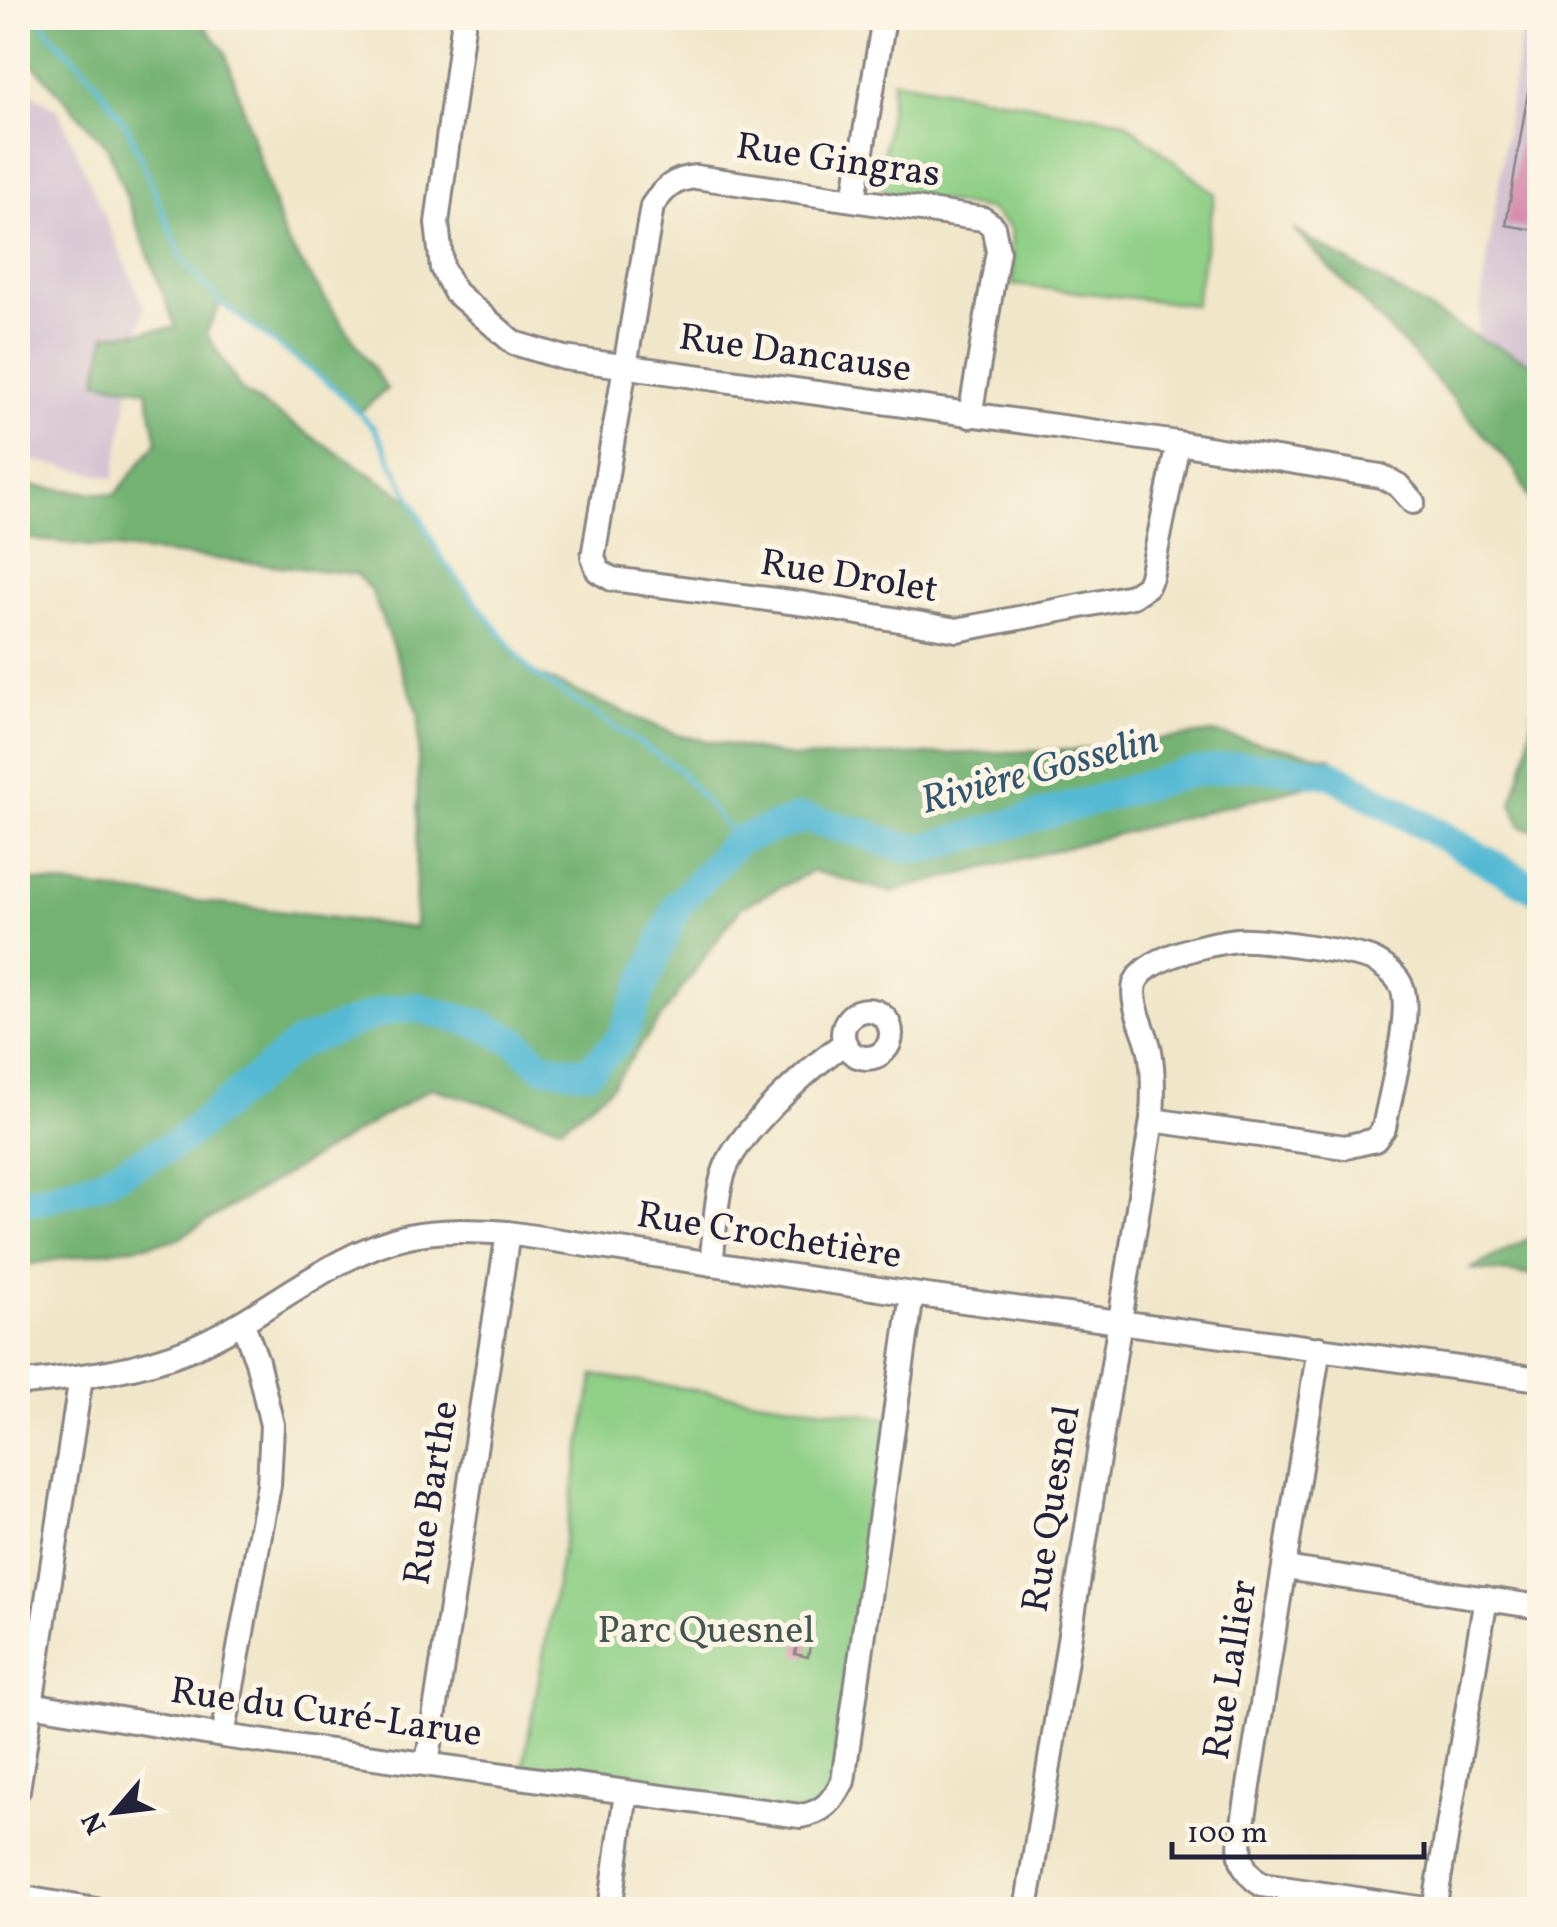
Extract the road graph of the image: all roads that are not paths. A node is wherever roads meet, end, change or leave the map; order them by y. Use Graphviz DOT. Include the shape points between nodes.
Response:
graph roads {
  1 [pos="464,18"];
  2 [pos="884,18"];
  3 [pos="854,199"];
  4 [pos="624,366"];
  5 [pos="970,416"];
  6 [pos="1178,442"];
  7 [pos="1413,502"];
  8 [pos="844,1043"];
  9 [pos="1152,1120"];
  10 [pos="508,1232"];
  11 [pos="711,1264"];
  12 [pos="912,1294"];
  13 [pos="1118,1323"];
  14 [pos="243,1324"];
  15 [pos="1319,1348"];
  16 [pos="80,1377"];
  17 [pos="1540,1379"];
  18 [pos="18,1384"];
  19 [pos="1284,1568"];
  20 [pos="1486,1598"];
  21 [pos="1540,1607"];
  22 [pos="24,1703"];
  23 [pos="223,1736"];
  24 [pos="427,1764"];
  25 [pos="18,1790"];
  26 [pos="626,1792"];
  27 [pos="18,1897"];
  28 [pos="96,1910"];
  29 [pos="610,1910"];
  30 [pos="1026,1910"];
  31 [pos="1433,1910"];
  1 -- 4 [label="street, Rue Dancause" via="437,223 442,268 455,292 514,344"];
  2 -- 3 [label="street"];
  3 -- 4 [label="street, Rue Gingras" via="696,177 662,190 652,206"];
  3 -- 5 [label="street, Rue Gingras" via="993,226 998,251"];
  4 -- 5 [label="street, Rue Dancause"];
  4 -- 6 [label="street, Rue Drolet" via="593,558 598,571 612,579 943,629 1139,593 1151,577"];
  5 -- 6 [label="street, Rue Dancause"];
  6 -- 7 [label="street, Rue Dancause" via="1382,476"];
  8 -- 11 [label="street" via="730,1157"];
  9 -- 9 [label="street" via="1150,1050 1135,984 1162,958 1262,940 1371,959 1402,987 1407,1008 1384,1128 1375,1140 1345,1147"];
  9 -- 13 [label="street, Rue Quesnel"];
  10 -- 11 [label="street, Rue Crochetière"];
  10 -- 14 [label="street, Rue Crochetière" via="441,1232 372,1248"];
  10 -- 24 [label="street, Rue Barthe"];
  11 -- 12 [label="street, Rue Crochetière"];
  12 -- 13 [label="street, Rue Crochetière"];
  12 -- 26 [label="street, Rue du Curé-Larue" via="843,1781 834,1799 816,1814 800,1816"];
  13 -- 15 [label="street, Rue Crochetière"];
  13 -- 30 [label="street, Rue Quesnel"];
  14 -- 16 [label="street, Rue Crochetière" via="156,1362"];
  14 -- 23 [label="street" via="272,1425 268,1485"];
  15 -- 17 [label="street, Rue Crochetière"];
  15 -- 19 [label="street, Rue Lallier"];
  16 -- 18 [label="street, Rue Crochetière"];
  16 -- 22 [label="street"];
  19 -- 20 [label="street"];
  19 -- 31 [label="street, Rue Lallier" via="1241,1862 1262,1885"];
  20 -- 21 [label="street"];
  20 -- 31 [label="street"];
  22 -- 23 [label="street, Rue du Curé-Larue"];
  22 -- 25 [label="street"];
  23 -- 24 [label="street, Rue du Curé-Larue"];
  24 -- 26 [label="street, Rue du Curé-Larue"];
  26 -- 29 [label="street"];
  27 -- 28 [label="street"];
}
